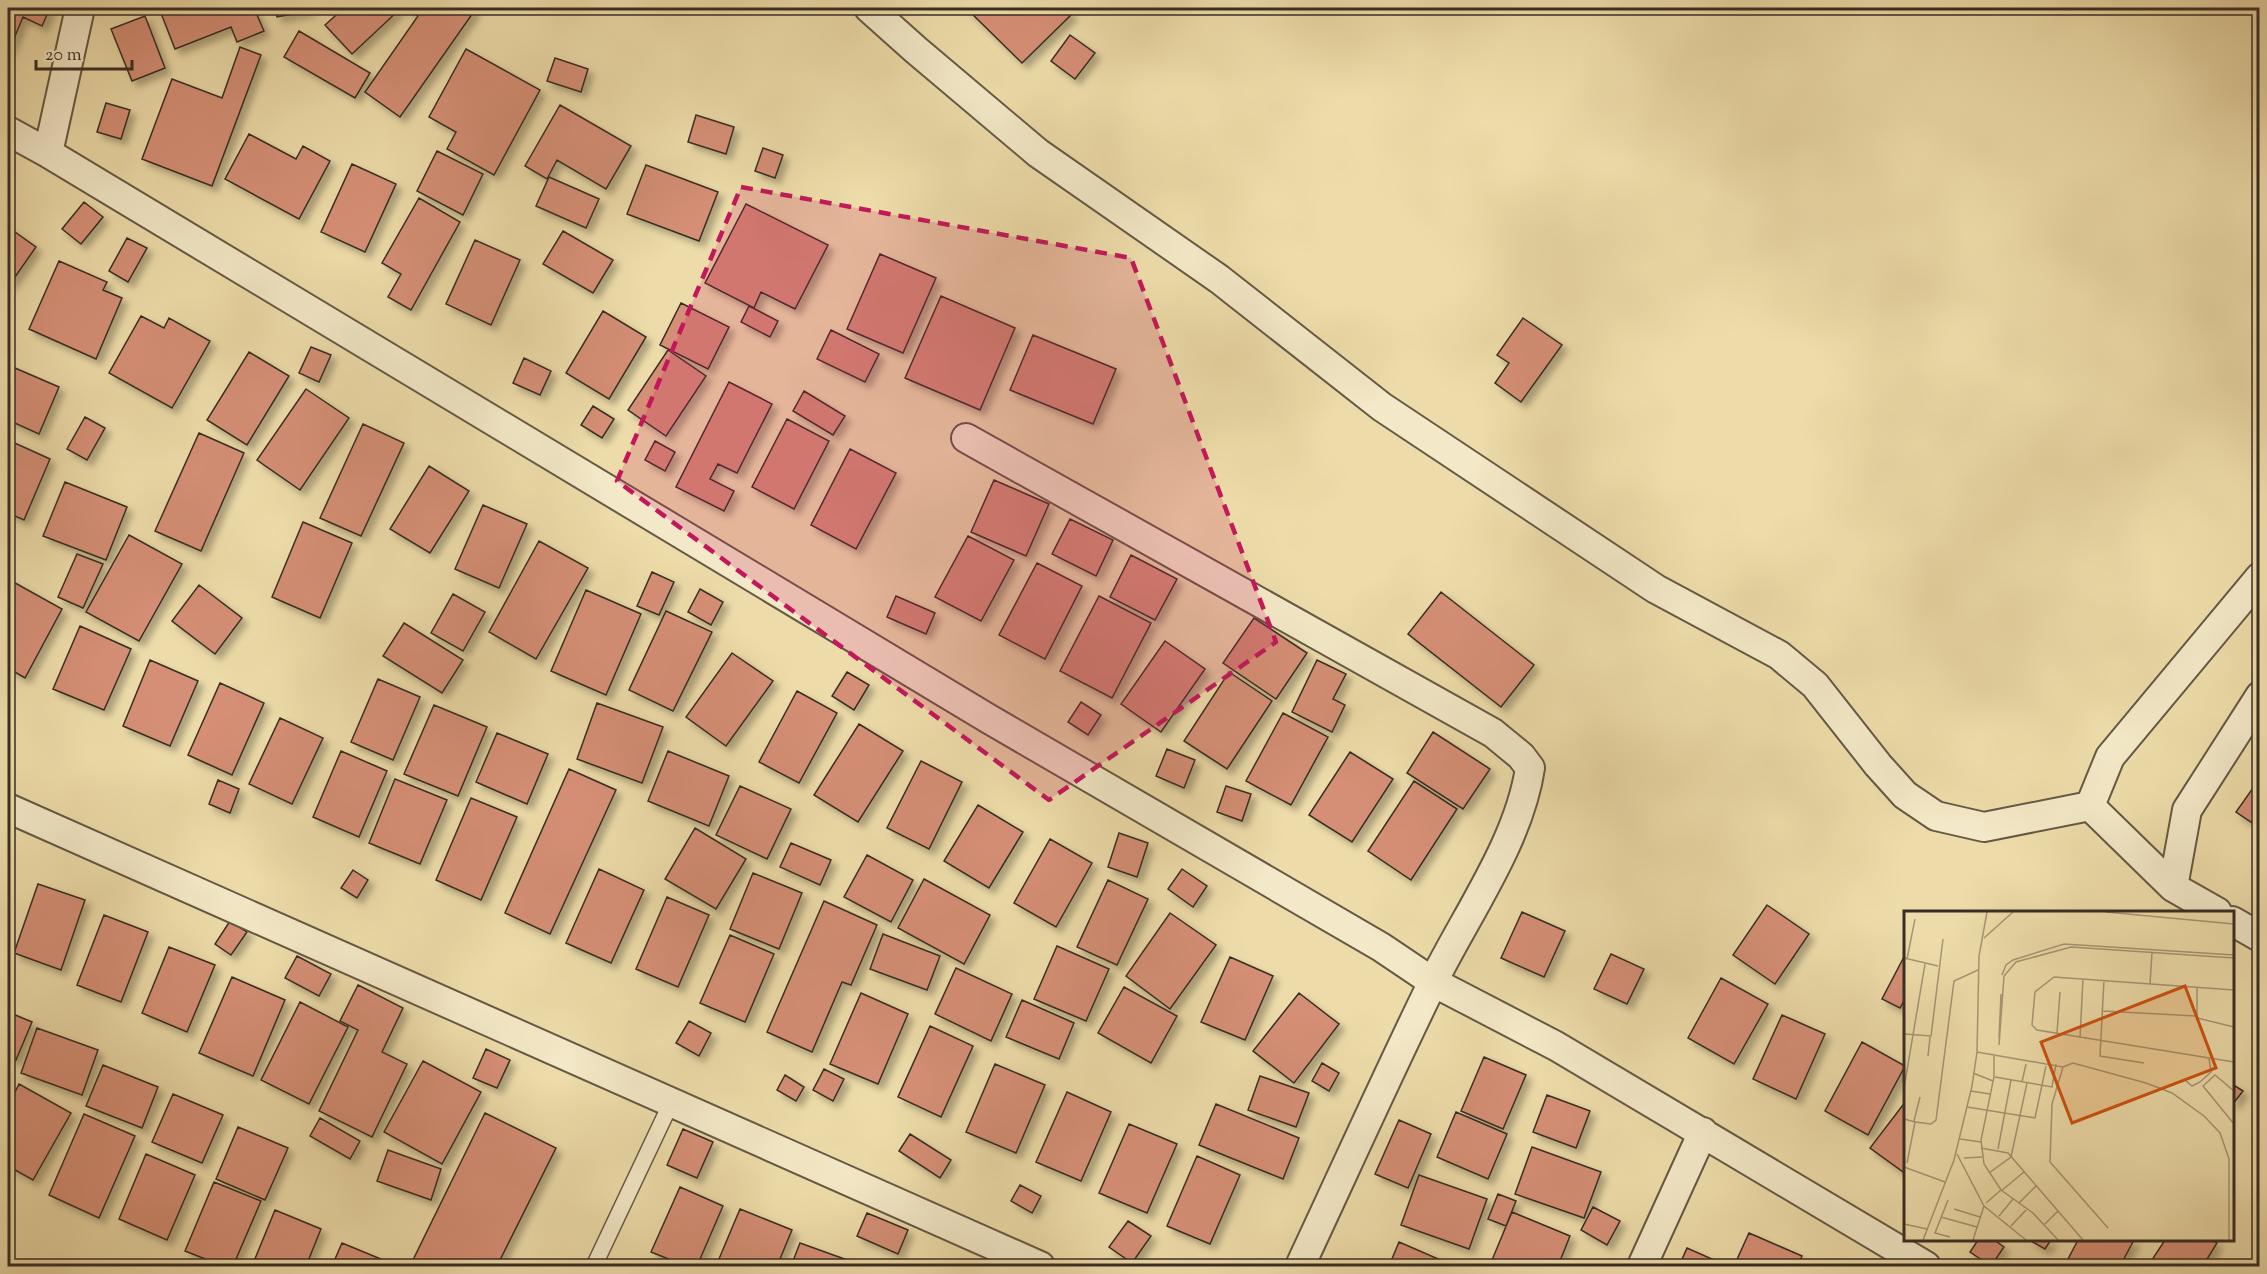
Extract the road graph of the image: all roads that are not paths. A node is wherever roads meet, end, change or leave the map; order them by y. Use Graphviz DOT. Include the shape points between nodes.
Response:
graph roads {
  1 [pos="80,8"];
  2 [pos="869,8"];
  3 [pos="8,131"];
  4 [pos="48,153"];
  5 [pos="966,438"];
  6 [pos="2259,577"];
  7 [pos="2259,696"];
  8 [pos="2090,806"];
  9 [pos="8,809"];
  10 [pos="2173,887"];
  11 [pos="2215,911"];
  12 [pos="2234,922"];
  13 [pos="2259,937"];
  14 [pos="1433,982"];
  15 [pos="671,1103"];
  16 [pos="1703,1132"];
  17 [pos="594,1266"];
  18 [pos="1040,1266"];
  19 [pos="1300,1266"];
  20 [pos="1642,1266"];
  21 [pos="1926,1266"];
  1 -- 4 [label="street"];
  2 -- 8 [label="street" via="1038,153 1219,279 1382,406 1656,589 1779,654 1815,685 1905,795 1936,816 1984,827"];
  3 -- 4 [label="street"];
  4 -- 14 [label="street" via="989,719 1381,947"];
  5 -- 14 [label="street" via="1493,733 1521,756 1530,768 1514,827"];
  6 -- 8 [label="street" via="2110,757"];
  7 -- 10 [label="street" via="2187,810"];
  8 -- 10 [label="street"];
  9 -- 15 [label="street"];
  10 -- 11 [label="street"];
  12 -- 13 [label="street"];
  14 -- 16 [label="street" via="1556,1046"];
  14 -- 19 [label="street"];
  15 -- 17 [label="lane"];
  15 -- 18 [label="street"];
  16 -- 20 [label="street"];
  16 -- 21 [label="street"];
}
